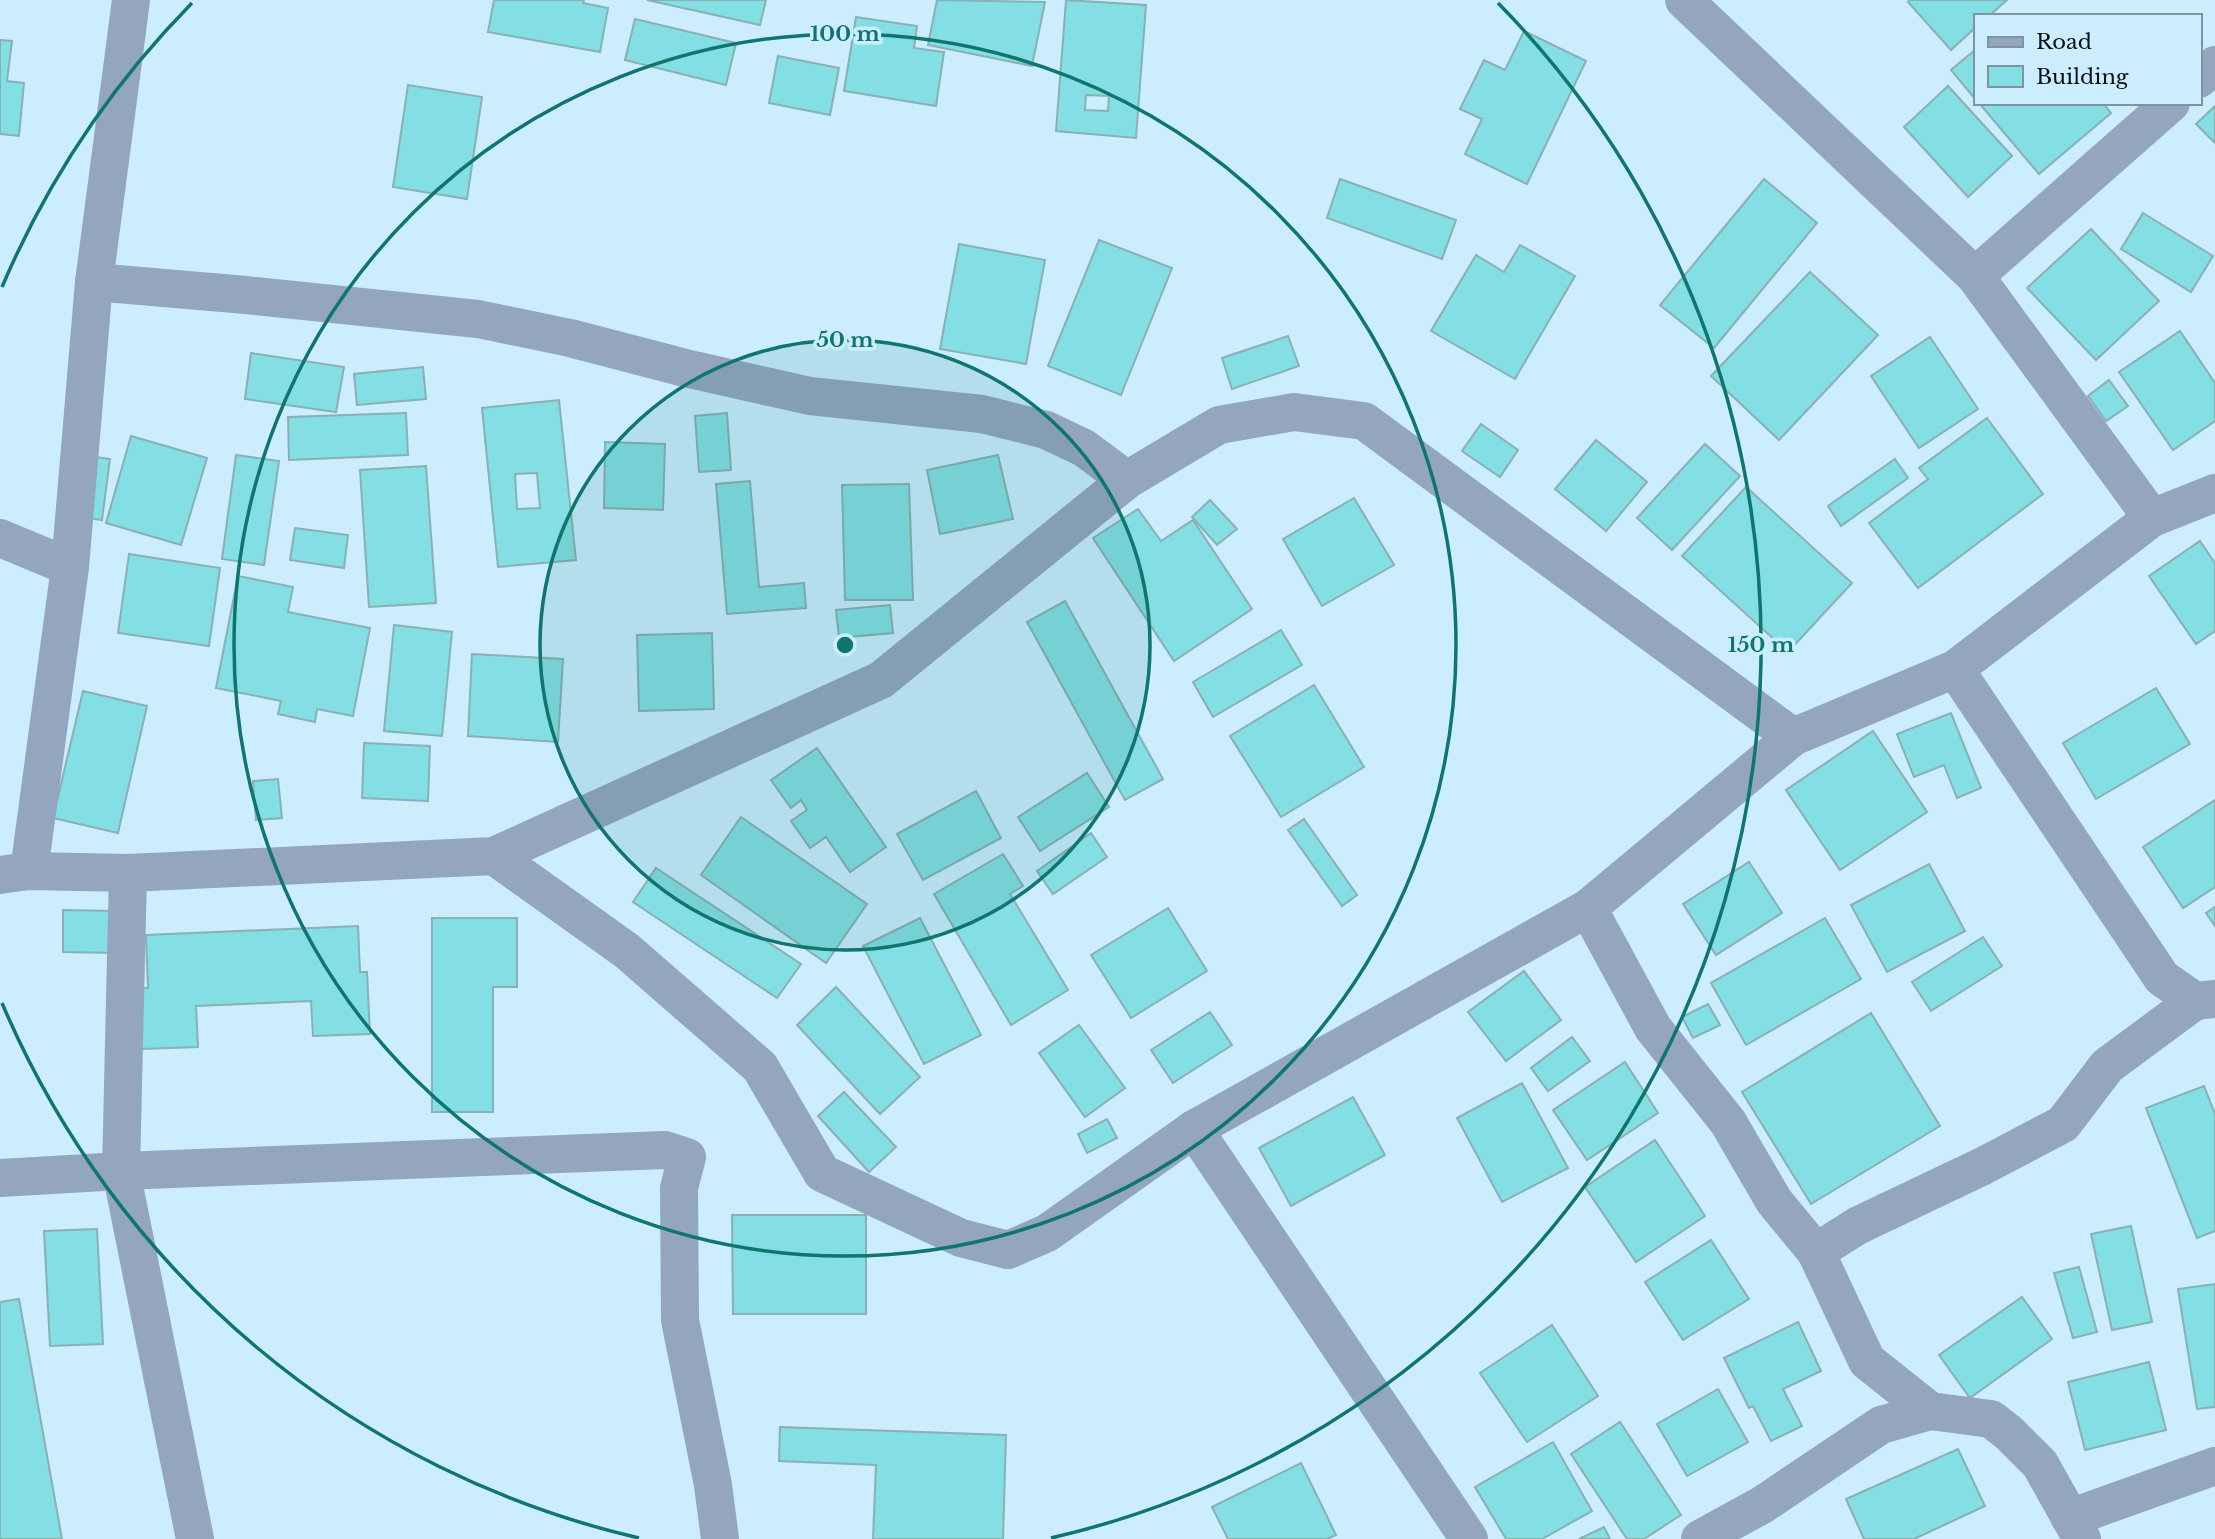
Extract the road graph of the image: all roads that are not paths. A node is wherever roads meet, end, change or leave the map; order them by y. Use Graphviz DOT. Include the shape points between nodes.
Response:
graph roads {
  1 [pos="131,0"];
  2 [pos="1684,0"];
  3 [pos="2215,65"];
  4 [pos="2201,77"];
  5 [pos="2169,105"];
  6 [pos="1975,276"];
  7 [pos="94,282"];
  8 [pos="1127,480"];
  9 [pos="2215,493"];
  10 [pos="2152,518"];
  11 [pos="0,538"];
  12 [pos="70,567"];
  13 [pos="1955,669"];
  14 [pos="1793,737"];
  15 [pos="494,856"];
  16 [pos="14,873"];
  17 [pos="128,873"];
  18 [pos="1588,908"];
  19 [pos="2205,1000"];
  20 [pos="1194,1129"];
  21 [pos="121,1171"];
  22 [pos="0,1178"];
  23 [pos="1816,1252"];
  24 [pos="1930,1411"];
  25 [pos="2215,1466"];
  26 [pos="2076,1528"];
  27 [pos="195,1539"];
  28 [pos="720,1539"];
  29 [pos="1469,1539"];
  30 [pos="1700,1539"];
  1 -- 7 [label="street"];
  2 -- 6 [label="street"];
  3 -- 4 [label="street"];
  5 -- 6 [label="street"];
  6 -- 10 [label="street"];
  7 -- 8 [label="street" via="478,319 810,396 982,414 1046,430 1084,448"];
  7 -- 12 [label="street"];
  8 -- 14 [label="street" via="1219,425 1294,412 1364,421"];
  8 -- 15 [label="street" via="881,680"];
  9 -- 10 [label="street"];
  10 -- 13 [label="street"];
  11 -- 12 [label="street"];
  12 -- 16 [label="street"];
  13 -- 14 [label="street"];
  13 -- 19 [label="street" via="2162,978"];
  14 -- 18 [label="street"];
  15 -- 17 [label="street"];
  15 -- 20 [label="street" via="627,951 760,1068 822,1173 961,1238 1008,1250 1047,1233"];
  16 -- 17 [label="street"];
  17 -- 21 [label="street"];
  18 -- 20 [label="street"];
  18 -- 23 [label="street" via="1653,1028 1728,1122 1774,1201"];
  19 -- 23 [label="street" via="2107,1066 2063,1124 1857,1226"];
  20 -- 29 [label="street"];
  21 -- 22 [label="street"];
  21 -- 27 [label="street"];
  21 -- 28 [label="street" via="665,1150 687,1157 679,1188 680,1320"];
  23 -- 24 [label="street" via="1867,1361"];
  24 -- 26 [label="street" via="1991,1419 2039,1464"];
  24 -- 30 [label="street" via="1881,1426 1762,1505"];
  25 -- 26 [label="street"];
}
